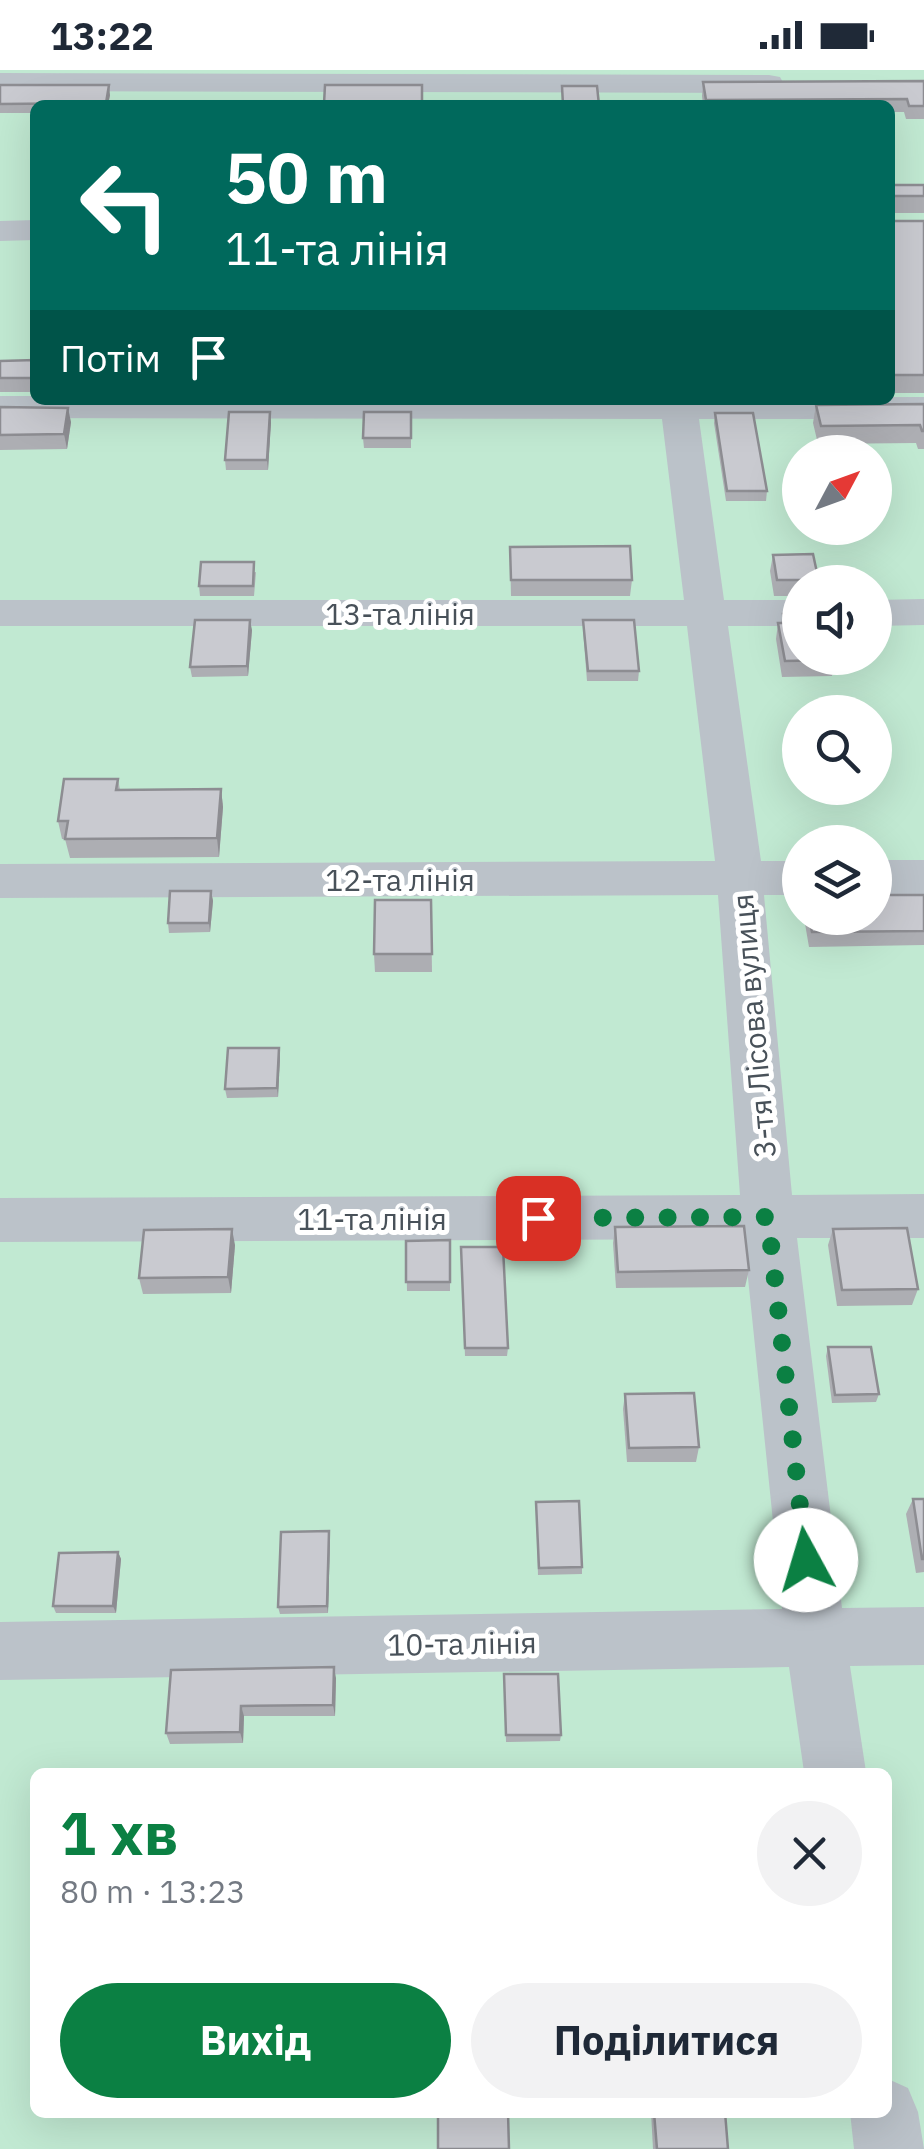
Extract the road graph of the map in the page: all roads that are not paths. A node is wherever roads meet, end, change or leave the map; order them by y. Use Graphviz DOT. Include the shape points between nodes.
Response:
graph roads {
  1 [pos="0,82"];
  2 [pos="791,84"];
  3 [pos="640,86"];
  4 [pos="0,230"];
  5 [pos="30,230"];
  6 [pos="679,405"];
  7 [pos="0,408"];
  8 [pos="924,408"];
  9 [pos="892,612"];
  10 [pos="924,612"];
  11 [pos="0,613"];
  12 [pos="705,613"];
  13 [pos="782,613"];
  14 [pos="892,877"];
  15 [pos="924,877"];
  16 [pos="740,878"];
  17 [pos="782,878"];
  18 [pos="0,882"];
  19 [pos="924,1216"];
  20 [pos="768,1217"];
  21 [pos="0,1220"];
  22 [pos="815,1636"];
  23 [pos="924,1636"];
  24 [pos="0,1652"];
  25 [pos="834,1768"];
  26 [pos="885,2118"];
  27 [pos="889,2149"];
  1 -- 3 [label="street"];
  2 -- 3 [label="street"];
  4 -- 5 [label="street"];
  6 -- 7 [label="street"];
  6 -- 8 [label="street"];
  6 -- 12 [label="street, 3-тя Лісова вулиця"];
  9 -- 10 [label="street"];
  11 -- 12 [label="street, 13-та лінія"];
  12 -- 13 [label="street, 13-та лінія"];
  12 -- 16 [label="street, 3-тя Лісова вулиця"];
  14 -- 15 [label="street"];
  16 -- 17 [label="street, 12-та лінія"];
  16 -- 18 [label="street, 12-та лінія"];
  16 -- 20 [label="street, 3-тя Лісова вулиця"];
  19 -- 20 [label="street, 11-та лінія"];
  20 -- 21 [label="street, 11-та лінія"];
  20 -- 22 [label="street, 3-тя Лісова вулиця"];
  22 -- 23 [label="street, 10-та лінія"];
  22 -- 24 [label="street, 10-та лінія"];
  22 -- 25 [label="street, 3-тя Лісова вулиця"];
  26 -- 27 [label="street"];
}
